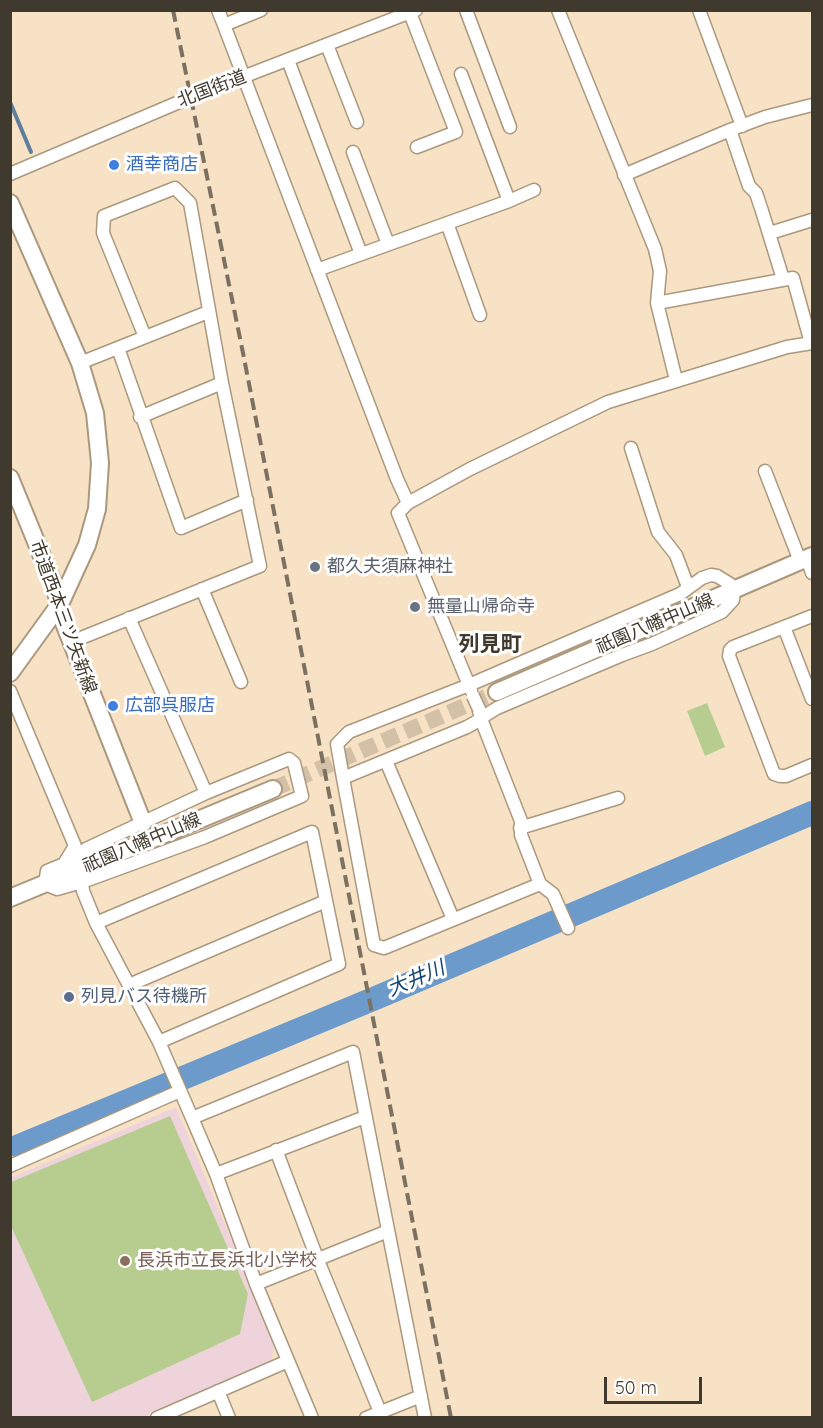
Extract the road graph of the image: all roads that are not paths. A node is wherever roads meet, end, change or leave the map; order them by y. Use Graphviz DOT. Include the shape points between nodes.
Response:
graph roads {
  1 [pos="218,10"];
  2 [pos="261,10"];
  3 [pos="466,10"];
  4 [pos="558,10"];
  5 [pos="699,10"];
  6 [pos="413,12"];
  7 [pos="224,25"];
  8 [pos="327,45"];
  9 [pos="288,60"];
  10 [pos="461,74"];
  11 [pos="245,76"];
  12 [pos="813,105"];
  13 [pos="357,122"];
  14 [pos="742,126"];
  15 [pos="510,127"];
  16 [pos="730,130"];
  17 [pos="417,147"];
  18 [pos="353,153"];
  19 [pos="10,174"];
  20 [pos="624,175"];
  21 [pos="534,190"];
  22 [pos="509,201"];
  23 [pos="10,203"];
  24 [pos="813,220"];
  25 [pos="447,223"];
  26 [pos="770,233"];
  27 [pos="388,244"];
  28 [pos="361,254"];
  29 [pos="317,270"];
  30 [pos="783,279"];
  31 [pos="657,303"];
  32 [pos="208,312"];
  33 [pos="480,315"];
  34 [pos="145,337"];
  35 [pos="812,343"];
  36 [pos="118,348"];
  37 [pos="80,363"];
  38 [pos="676,380"];
  39 [pos="222,383"];
  40 [pos="140,417"];
  41 [pos="631,448"];
  42 [pos="765,471"];
  43 [pos="10,478"];
  44 [pos="247,500"];
  45 [pos="408,503"];
  46 [pos="808,562"];
  47 [pos="688,587"];
  48 [pos="202,589"];
  49 [pos="734,590"];
  50 [pos="60,604"];
  51 [pos="813,616"];
  52 [pos="129,618"];
  53 [pos="784,627"];
  54 [pos="71,642"];
  55 [pos="10,673"];
  56 [pos="242,682"];
  57 [pos="471,690"];
  58 [pos="10,691"];
  59 [pos="497,692"];
  60 [pos="813,699"];
  61 [pos="480,714"];
  62 [pos="386,761"];
  63 [pos="813,765"];
  64 [pos="343,778"];
  65 [pos="273,789"];
  66 [pos="206,793"];
  67 [pos="618,798"];
  68 [pos="143,823"];
  69 [pos="520,828"];
  70 [pos="64,864"];
  71 [pos="82,882"];
  72 [pos="45,884"];
  73 [pos="540,884"];
  74 [pos="10,898"];
  75 [pos="326,901"];
  76 [pos="453,919"];
  77 [pos="565,922"];
  78 [pos="96,923"];
  79 [pos="129,985"];
  80 [pos="159,1042"];
  81 [pos="179,1089"];
  82 [pos="365,1117"];
  83 [pos="192,1118"];
  84 [pos="276,1150"];
  85 [pos="10,1166"];
  86 [pos="216,1174"];
  87 [pos="388,1231"];
  88 [pos="317,1258"];
  89 [pos="256,1284"];
  90 [pos="288,1361"];
  91 [pos="218,1391"];
  92 [pos="421,1396"];
  93 [pos="380,1412"];
  94 [pos="158,1418"];
  95 [pos="229,1418"];
  96 [pos="312,1418"];
  97 [pos="366,1418"];
  98 [pos="425,1418"];
  1 -- 7 [label="street"];
  2 -- 7 [label="street"];
  3 -- 15 [label="street"];
  4 -- 20 [label="street"];
  5 -- 14 [label="street"];
  6 -- 8 [label="street, 北国街道"];
  6 -- 17 [label="street" via="456,132"];
  7 -- 11 [label="street"];
  8 -- 9 [label="street, 北国街道"];
  8 -- 13 [label="street"];
  9 -- 11 [label="street, 北国街道"];
  9 -- 28 [label="street"];
  10 -- 22 [label="street"];
  11 -- 19 [label="street, 北国街道"];
  11 -- 29 [label="street"];
  12 -- 14 [label="street"];
  14 -- 16 [label="street"];
  16 -- 20 [label="street"];
  16 -- 26 [label="street"];
  18 -- 27 [label="street"];
  20 -- 31 [label="street" via="655,249 660,271"];
  21 -- 22 [label="street"];
  22 -- 25 [label="street"];
  23 -- 37 [label="street"];
  24 -- 26 [label="street"];
  25 -- 27 [label="street"];
  25 -- 33 [label="street"];
  26 -- 30 [label="street"];
  27 -- 28 [label="street"];
  28 -- 29 [label="street"];
  29 -- 45 [label="street"];
  30 -- 31 [label="street"];
  30 -- 35 [label="street" via="793,278"];
  31 -- 38 [label="street"];
  32 -- 34 [label="street"];
  32 -- 34 [label="street" via="190,203 175,188 104,216 103,233"];
  32 -- 39 [label="street"];
  34 -- 36 [label="street"];
  35 -- 38 [label="street"];
  36 -- 37 [label="street"];
  36 -- 40 [label="street"];
  37 -- 50 [label="street" via="95,413 100,463 97,509 87,545"];
  38 -- 45 [label="street" via="608,402"];
  39 -- 40 [label="street"];
  39 -- 44 [label="street"];
  40 -- 44 [label="street" via="181,528"];
  41 -- 47 [label="street" via="658,532 676,555"];
  42 -- 46 [label="street"];
  43 -- 50 [label="street, 市道西本三ツ矢新線"];
  44 -- 48 [label="street" via="260,566"];
  45 -- 57 [label="street" via="398,513"];
  46 -- 49 [label="street, 祇園八幡中山線"];
  47 -- 49 [label="street" via="711,575"];
  47 -- 57 [label="street"];
  48 -- 52 [label="street"];
  48 -- 56 [label="street"];
  49 -- 59 [label="street, 祇園八幡中山線"];
  49 -- 61 [label="street" via="734,600 722,612"];
  50 -- 54 [label="street, 市道西本三ツ矢新線"];
  50 -- 55 [label="street"];
  51 -- 53 [label="street"];
  52 -- 54 [label="street"];
  52 -- 66 [label="street"];
  53 -- 60 [label="street"];
  53 -- 63 [label="street" via="733,647 729,658 774,774 786,776"];
  54 -- 68 [label="street, 市道西本三ツ矢新線"];
  57 -- 61 [label="street, bridge"];
  57 -- 64 [label="street" via="349,732 337,744"];
  58 -- 70 [label="street" via="75,846"];
  61 -- 62 [label="street" via="467,727"];
  61 -- 69 [label="street" via="521,821"];
  62 -- 64 [label="street"];
  62 -- 76 [label="street"];
  64 -- 76 [label="street" via="374,945 384,948"];
  65 -- 72 [label="street, 祇園八幡中山線"];
  66 -- 68 [label="street"];
  66 -- 71 [label="street" via="289,759 294,763 302,796"];
  67 -- 69 [label="street"];
  68 -- 70 [label="street" via="86,849"];
  69 -- 73 [label="street"];
  70 -- 72 [label="street" via="47,872"];
  71 -- 72 [label="street" via="57,889"];
  71 -- 78 [label="street"];
  72 -- 74 [label="street, 祇園八幡中山線"];
  73 -- 76 [label="street"];
  73 -- 77 [label="street" via="553,894"];
  75 -- 78 [label="street" via="312,832"];
  75 -- 79 [label="street"];
  75 -- 80 [label="street" via="339,964"];
  78 -- 79 [label="street"];
  79 -- 80 [label="street"];
  80 -- 81 [label="street"];
  81 -- 83 [label="street"];
  81 -- 85 [label="street"];
  82 -- 83 [label="street" via="353,1052"];
  82 -- 84 [label="street"];
  82 -- 87 [label="street"];
  83 -- 86 [label="street"];
  84 -- 86 [label="street"];
  84 -- 88 [label="street"];
  86 -- 89 [label="street"];
  87 -- 88 [label="street"];
  87 -- 92 [label="street"];
  88 -- 89 [label="street"];
  88 -- 93 [label="street"];
  89 -- 90 [label="street"];
  90 -- 91 [label="street"];
  90 -- 96 [label="street"];
  91 -- 94 [label="street"];
  91 -- 95 [label="street"];
  92 -- 93 [label="street"];
  92 -- 98 [label="street"];
  93 -- 97 [label="street"];
}
